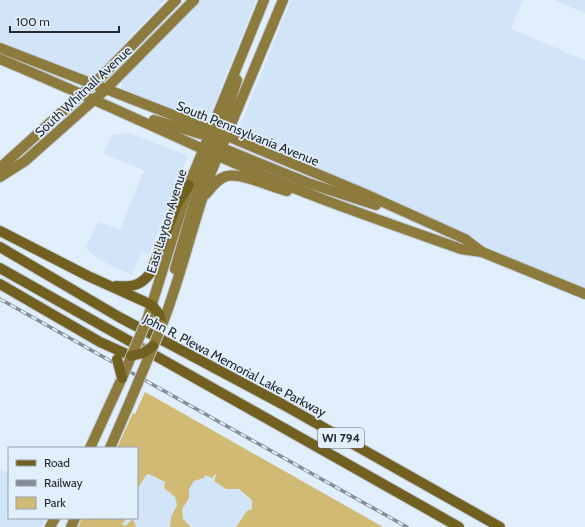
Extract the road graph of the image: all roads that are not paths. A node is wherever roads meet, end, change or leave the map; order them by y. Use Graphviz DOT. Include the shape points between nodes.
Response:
graph roads {
  1 [pos="176,0"];
  2 [pos="194,0"];
  3 [pos="264,0"];
  4 [pos="283,0"];
  5 [pos="0,48"];
  6 [pos="0,59"];
  7 [pos="92,84"];
  8 [pos="105,90"];
  9 [pos="82,94"];
  10 [pos="95,99"];
  11 [pos="215,142"];
  12 [pos="0,170"];
  13 [pos="0,177"];
  14 [pos="189,185"];
  15 [pos="202,198"];
  16 [pos="318,198"];
  17 [pos="0,231"];
  18 [pos="0,247"];
  19 [pos="482,252"];
  20 [pos="0,268"];
  21 [pos="0,284"];
  22 [pos="109,285"];
  23 [pos="585,294"];
  24 [pos="152,305"];
  25 [pos="163,321"];
  26 [pos="154,346"];
  27 [pos="123,356"];
  28 [pos="122,378"];
  29 [pos="90,447"];
  30 [pos="110,447"];
  31 [pos="459,527"];
  32 [pos="500,527"];
  1 -- 7 [label="main road, South Whitnall Avenue"];
  2 -- 8 [label="main road, South Whitnall Avenue"];
  3 -- 11 [label="main road, East Layton Avenue" via="245,45"];
  4 -- 11 [label="main road, East Layton Avenue"];
  5 -- 7 [label="main road, South Pennsylvania Avenue"];
  6 -- 9 [label="main road, South Pennsylvania Avenue"];
  7 -- 8 [label="main road, South Pennsylvania Avenue"];
  7 -- 9 [label="main road, South Whitnall Avenue"];
  8 -- 10 [label="main road, South Whitnall Avenue"];
  8 -- 11 [label="main road, South Pennsylvania Avenue"];
  9 -- 10 [label="main road, South Pennsylvania Avenue"];
  9 -- 12 [label="main road, South Whitnall Avenue"];
  10 -- 11 [label="main road, South Pennsylvania Avenue" via="130,115"];
  10 -- 13 [label="main road, South Whitnall Avenue" via="25,161"];
  11 -- 14 [label="main road, East Layton Avenue"];
  11 -- 15 [label="main road, East Layton Avenue"];
  11 -- 16 [label="main road, South Pennsylvania Avenue"];
  11 -- 19 [label="main road, South Pennsylvania Avenue" via="414,216 465,239"];
  11 -- 25 [label="main road" via="181,243"];
  14 -- 22 [label="main road" via="178,204 145,281 137,286"];
  14 -- 24 [label="main road, East Layton Avenue"];
  15 -- 16 [label="main road" via="226,176 237,176"];
  15 -- 25 [label="main road, East Layton Avenue" via="177,284"];
  16 -- 19 [label="main road, South Pennsylvania Avenue" via="461,249"];
  17 -- 22 [label="main road"];
  18 -- 32 [label="main road, John R. Plewa Memorial Lake Parkway / WI 794" via="119,317 282,404"];
  19 -- 23 [label="main road, South Pennsylvania Avenue"];
  20 -- 31 [label="main road, WI 794"];
  21 -- 27 [label="main road"];
  22 -- 24 [label="main road"];
  24 -- 25 [label="main road"];
  24 -- 27 [label="main road, East Layton Avenue, bridge" via="148,317"];
  25 -- 26 [label="main road, East Layton Avenue, bridge"];
  26 -- 27 [label="main road, bridge" via="143,353"];
  26 -- 30 [label="main road, East Layton Avenue, bridge"];
  27 -- 28 [label="main road, bridge"];
  27 -- 28 [label="main road, East Layton Avenue, bridge"];
  28 -- 29 [label="main road, East Layton Avenue"];
}
